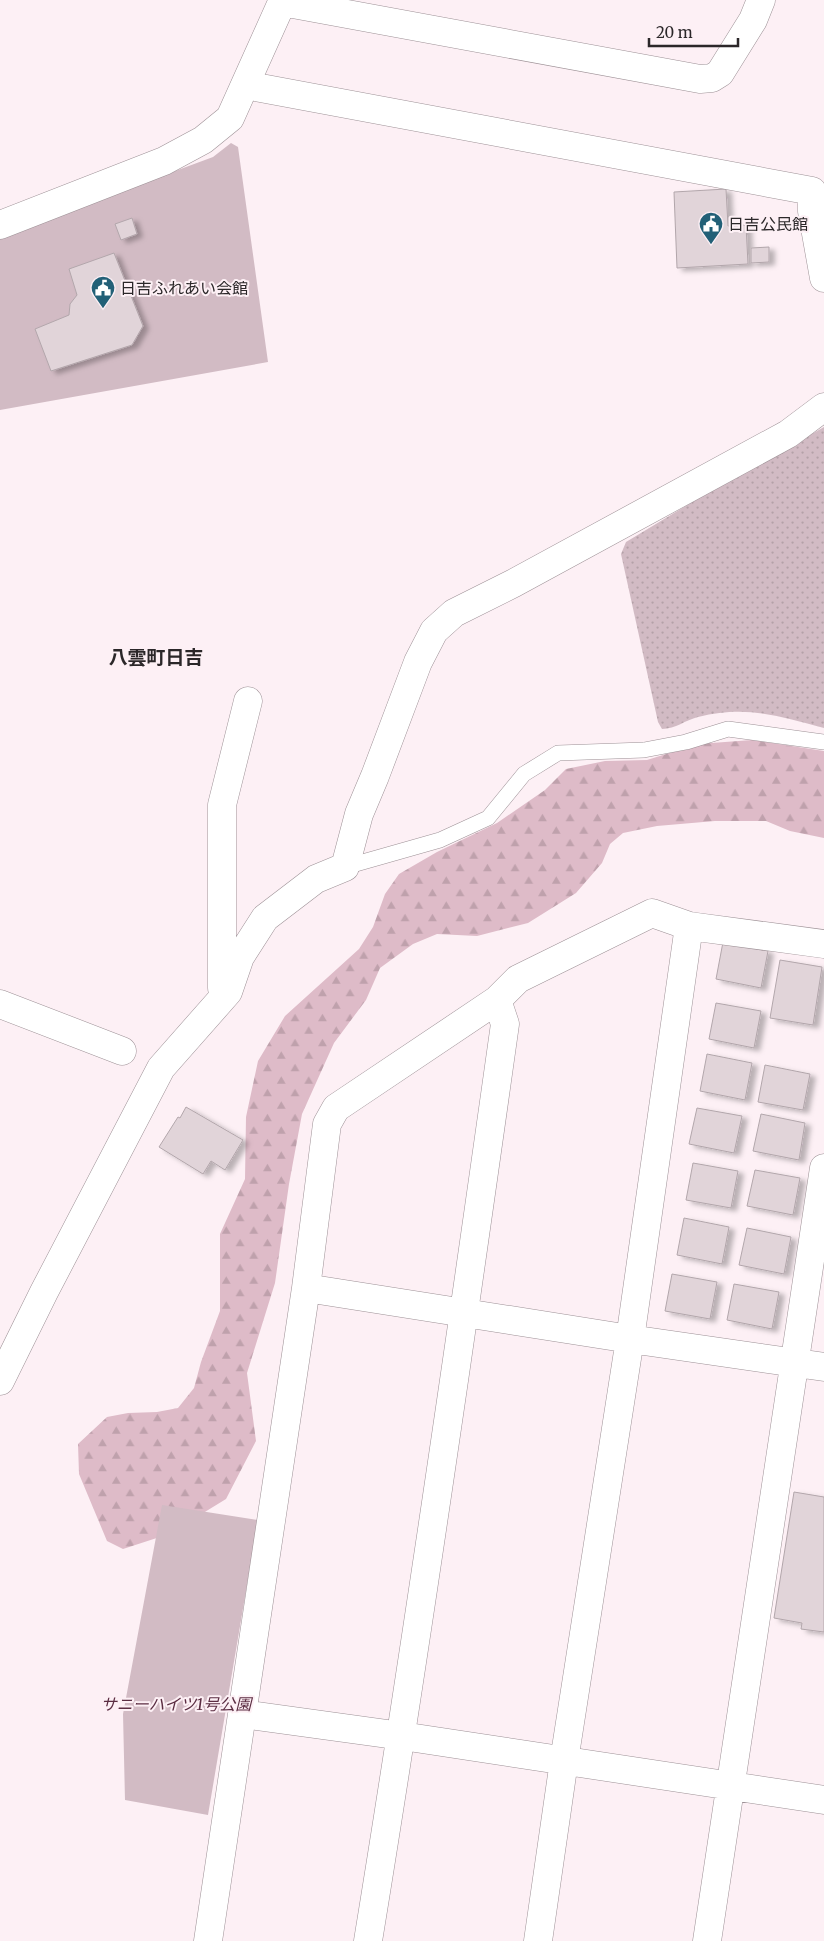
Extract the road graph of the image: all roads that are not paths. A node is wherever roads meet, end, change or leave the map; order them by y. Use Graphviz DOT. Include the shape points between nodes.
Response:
graph roads {
  1 [pos="762,0"];
  2 [pos="282,1"];
  3 [pos="245,85"];
  4 [pos="818,192"];
  5 [pos="0,225"];
  6 [pos="824,278"];
  7 [pos="824,407"];
  8 [pos="248,701"];
  9 [pos="824,742"];
  10 [pos="345,867"];
  11 [pos="689,926"];
  12 [pos="824,944"];
  13 [pos="222,998"];
  14 [pos="496,1000"];
  15 [pos="0,1004"];
  16 [pos="122,1051"];
  17 [pos="824,1168"];
  18 [pos="306,1288"];
  19 [pos="465,1313"];
  20 [pos="630,1339"];
  21 [pos="795,1362"];
  22 [pos="824,1367"];
  23 [pos="0,1380"];
  24 [pos="242,1714"];
  25 [pos="402,1736"];
  26 [pos="564,1761"];
  27 [pos="730,1785"];
  28 [pos="824,1800"];
  29 [pos="208,1941"];
  30 [pos="368,1941"];
  31 [pos="538,1941"];
  32 [pos="707,1941"];
  1 -- 2 [label="street" via="720,74 700,79"];
  2 -- 3 [label="street"];
  3 -- 4 [label="street"];
  3 -- 5 [label="street" via="230,118 203,140 164,161"];
  4 -- 6 [label="street" via="812,211"];
  7 -- 10 [label="street" via="788,434 454,613 434,631 418,662 359,814"];
  8 -- 13 [label="street" via="222,805"];
  9 -- 10 [label="lane" via="728,729 644,750 558,753 524,774 488,818 440,840"];
  10 -- 13 [label="street" via="316,879 265,918 240,957 228,992"];
  11 -- 12 [label="street"];
  11 -- 14 [label="street" via="652,913 518,979"];
  11 -- 20 [label="street"];
  13 -- 23 [label="street" via="161,1068"];
  14 -- 18 [label="street" via="336,1108 327,1124"];
  14 -- 19 [label="street" via="505,1024"];
  15 -- 16 [label="street"];
  17 -- 21 [label="street"];
  18 -- 19 [label="street"];
  18 -- 24 [label="street"];
  19 -- 20 [label="street"];
  19 -- 25 [label="street"];
  20 -- 21 [label="street"];
  20 -- 26 [label="street"];
  21 -- 22 [label="street"];
  21 -- 27 [label="street"];
  24 -- 25 [label="street"];
  24 -- 29 [label="street"];
  25 -- 26 [label="street"];
  25 -- 30 [label="street"];
  26 -- 27 [label="street"];
  26 -- 31 [label="street"];
  27 -- 28 [label="street"];
  27 -- 32 [label="street"];
}
